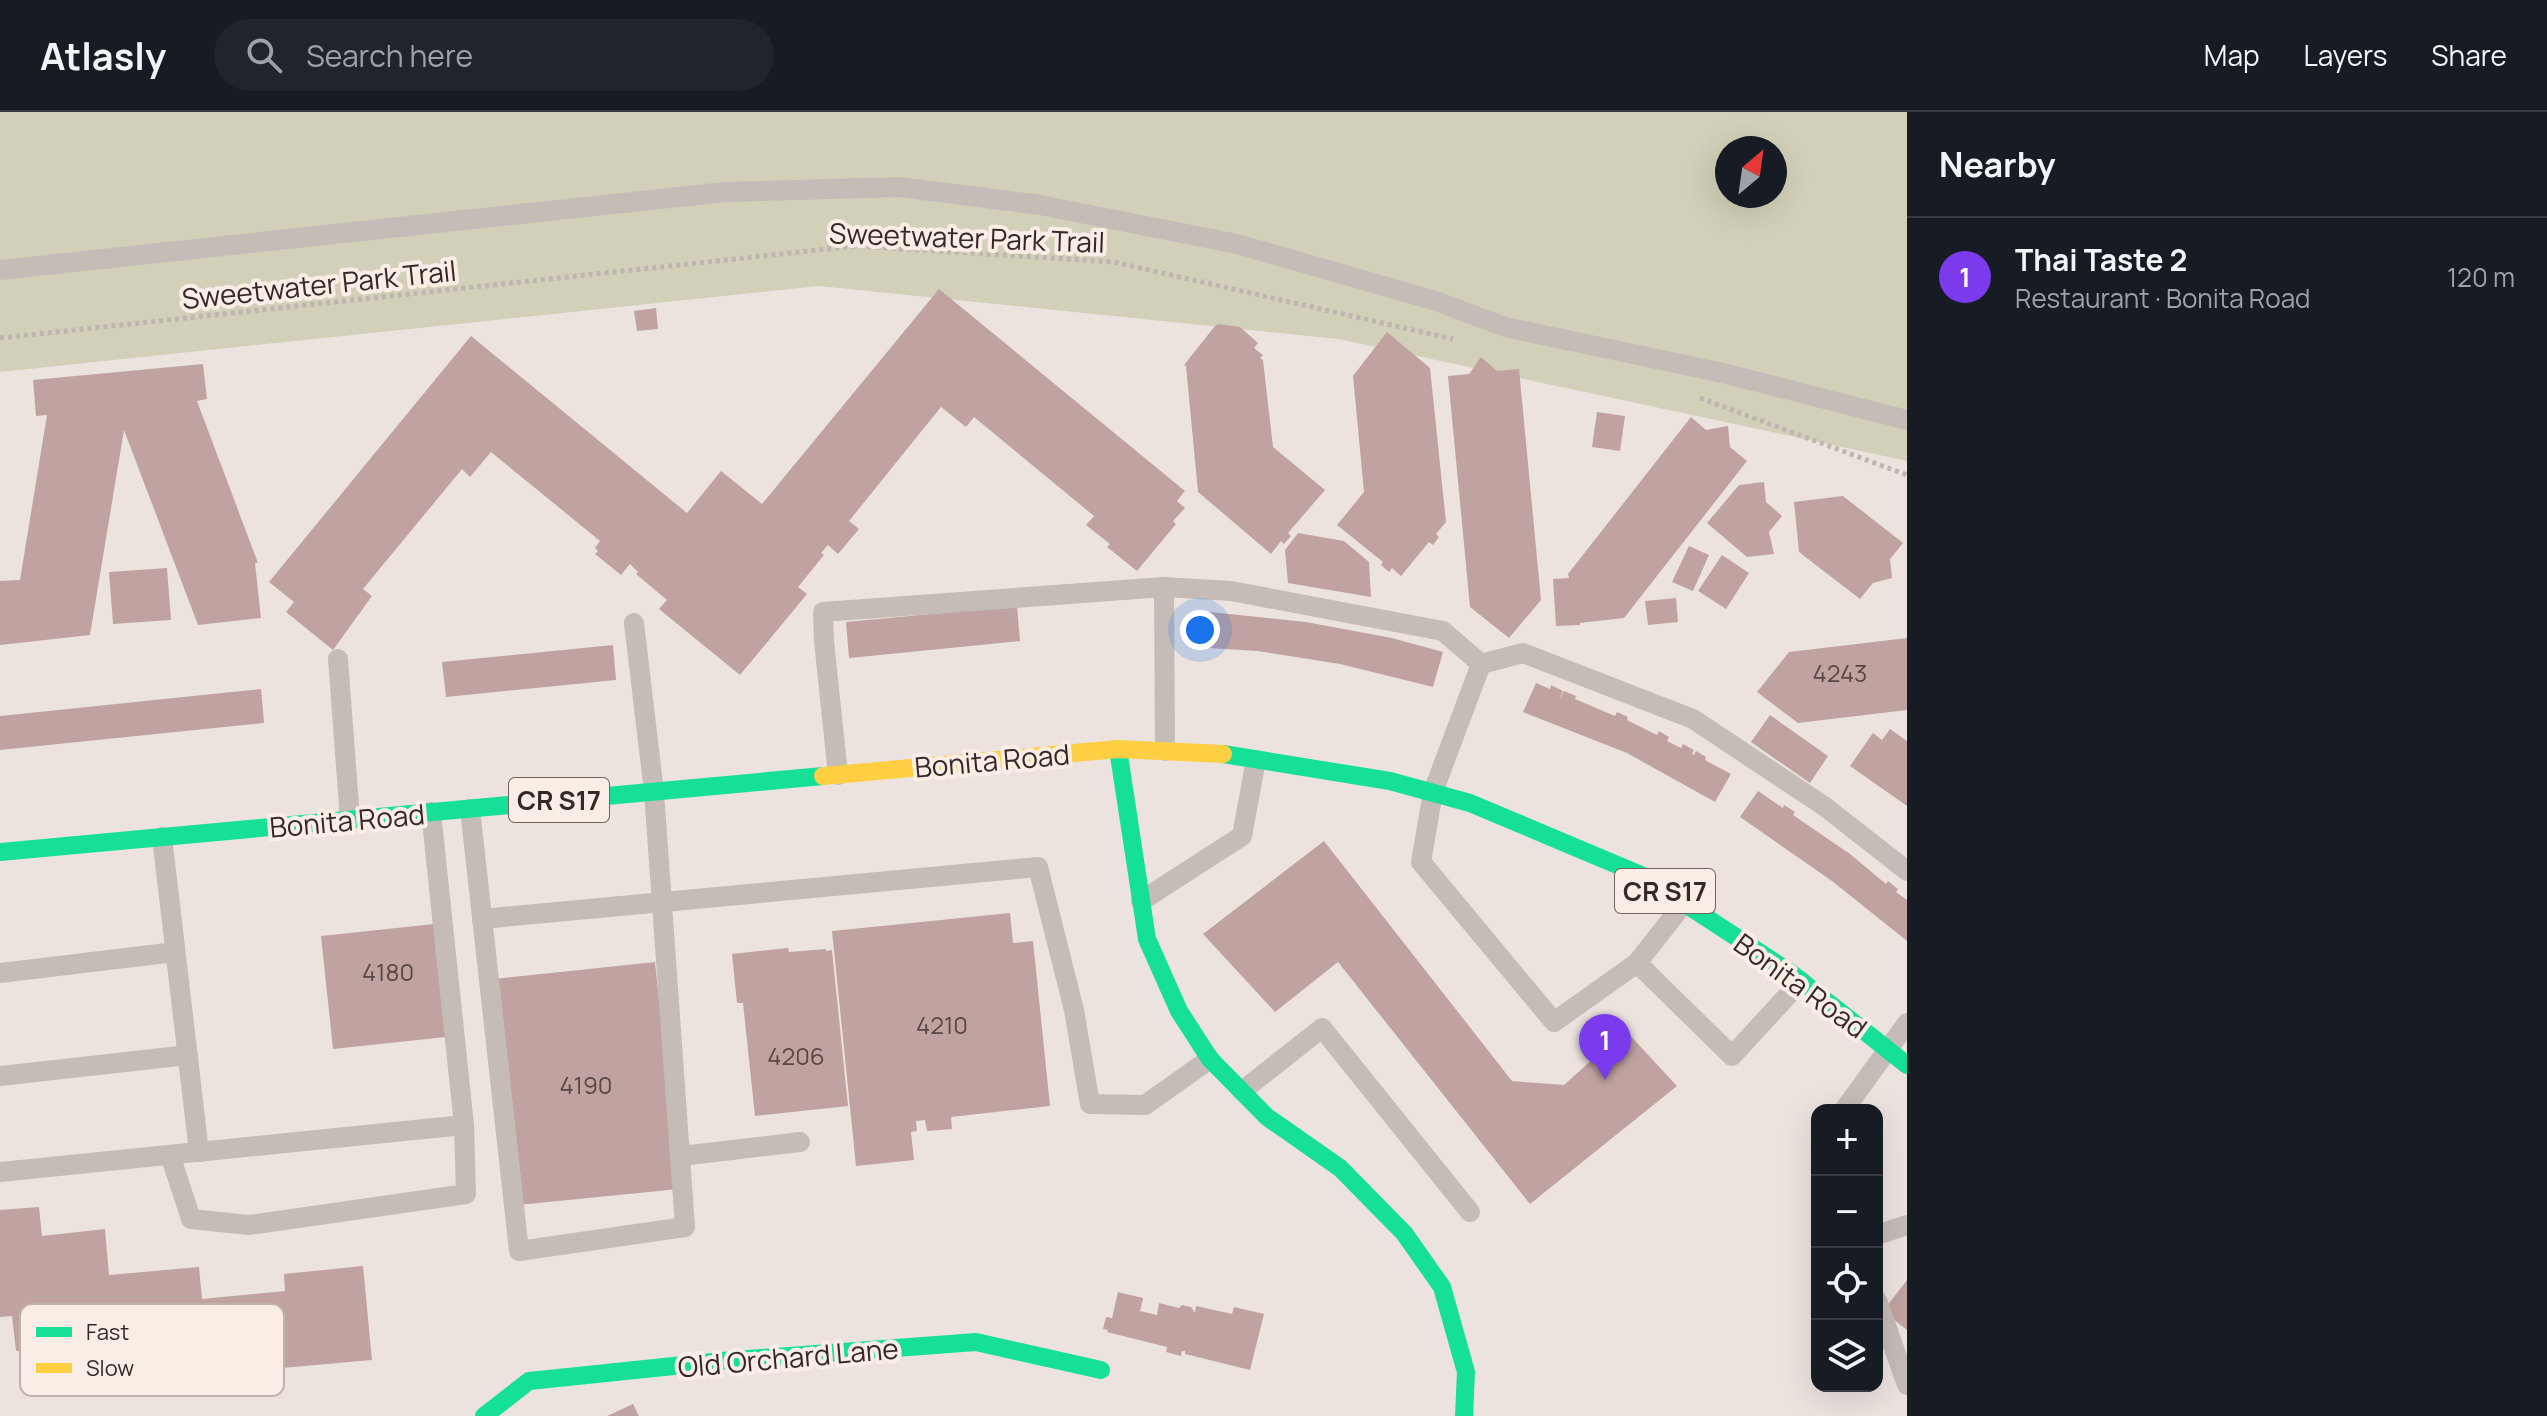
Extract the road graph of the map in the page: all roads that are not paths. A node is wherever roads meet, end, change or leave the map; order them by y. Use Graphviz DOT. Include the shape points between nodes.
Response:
graph roads {
  1 [pos="0,270"];
  2 [pos="1907,420"];
  3 [pos="1164,587"];
  4 [pos="634,623"];
  5 [pos="338,659"];
  6 [pos="1481,664"];
  7 [pos="1118,749"];
  8 [pos="1165,751"];
  9 [pos="1256,760"];
  10 [pos="838,775"];
  11 [pos="654,792"];
  12 [pos="1433,792"];
  13 [pos="470,809"];
  14 [pos="431,812"];
  15 [pos="350,819"];
  16 [pos="162,837"];
  17 [pos="0,852"];
  18 [pos="1907,871"];
  19 [pos="662,901"];
  20 [pos="1141,901"];
  21 [pos="1684,903"];
  22 [pos="482,919"];
  23 [pos="175,952"];
  24 [pos="1637,963"];
  25 [pos="0,973"];
  26 [pos="1801,981"];
  27 [pos="1907,1023"];
  28 [pos="1888,1050"];
  29 [pos="188,1055"];
  30 [pos="1210,1059"];
  31 [pos="1907,1065"];
  32 [pos="0,1076"];
  33 [pos="1242,1091"];
  34 [pos="1848,1104"];
  35 [pos="464,1125"];
  36 [pos="800,1142"];
  37 [pos="199,1152"];
  38 [pos="170,1155"];
  39 [pos="681,1156"];
  40 [pos="0,1172"];
  41 [pos="1470,1212"];
  42 [pos="1907,1225"];
  43 [pos="1883,1233"];
  44 [pos="1883,1317"];
  45 [pos="1101,1370"];
  46 [pos="1907,1385"];
  47 [pos="484,1416"];
  48 [pos="1464,1416"];
  1 -- 2 [label="lane" via="725,192 899,187 1040,205 1237,244 1436,301 1505,327 1723,373"];
  3 -- 6 [label="lane" via="1231,591 1443,631"];
  3 -- 8 [label="lane"];
  3 -- 10 [label="lane" via="823,612"];
  4 -- 11 [label="lane"];
  5 -- 15 [label="lane"];
  6 -- 12 [label="lane"];
  6 -- 18 [label="lane" via="1523,653 1693,719 1824,806"];
  7 -- 8 [label="main road, Bonita Road / CR S17"];
  7 -- 10 [label="main road, Bonita Road / CR S17"];
  7 -- 20 [label="main road"];
  8 -- 9 [label="main road, Bonita Road / CR S17"];
  9 -- 12 [label="main road, Bonita Road / CR S17"];
  9 -- 20 [label="lane" via="1242,836"];
  10 -- 11 [label="main road, Bonita Road / CR S17"];
  11 -- 13 [label="main road, Bonita Road / CR S17"];
  11 -- 19 [label="lane"];
  12 -- 21 [label="main road, Bonita Road / CR S17" via="1641,875"];
  12 -- 24 [label="lane" via="1421,862 1554,1022"];
  13 -- 14 [label="main road, Bonita Road / CR S17"];
  13 -- 22 [label="lane"];
  14 -- 15 [label="main road, Bonita Road / CR S17"];
  14 -- 35 [label="lane"];
  15 -- 16 [label="main road, Bonita Road / CR S17"];
  16 -- 17 [label="main road, Bonita Road / CR S17"];
  16 -- 23 [label="lane"];
  19 -- 22 [label="lane"];
  19 -- 30 [label="lane" via="1038,867 1074,1010 1090,1104 1145,1105"];
  19 -- 39 [label="lane"];
  20 -- 30 [label="main road" via="1147,939 1179,1011"];
  21 -- 24 [label="lane"];
  21 -- 26 [label="main road, Bonita Road / CR S17"];
  22 -- 39 [label="lane" via="519,1251 685,1227"];
  23 -- 25 [label="lane"];
  23 -- 29 [label="lane"];
  24 -- 26 [label="lane" via="1732,1056"];
  26 -- 28 [label="main road, Bonita Road / CR S17"];
  27 -- 28 [label="lane"];
  28 -- 31 [label="main road, Bonita Road / CR S17"];
  28 -- 34 [label="lane"];
  29 -- 32 [label="lane"];
  29 -- 37 [label="lane"];
  30 -- 33 [label="main road"];
  33 -- 41 [label="lane" via="1322,1028"];
  33 -- 48 [label="main road" via="1267,1117 1340,1168 1404,1233 1442,1287 1466,1372"];
  35 -- 37 [label="lane"];
  35 -- 38 [label="lane" via="466,1194 249,1225 191,1219"];
  36 -- 39 [label="lane"];
  37 -- 38 [label="lane"];
  38 -- 40 [label="lane"];
  42 -- 43 [label="lane"];
  44 -- 46 [label="lane"];
  45 -- 47 [label="main road, Old Orchard Lane" via="960,1343 529,1381"];
}
